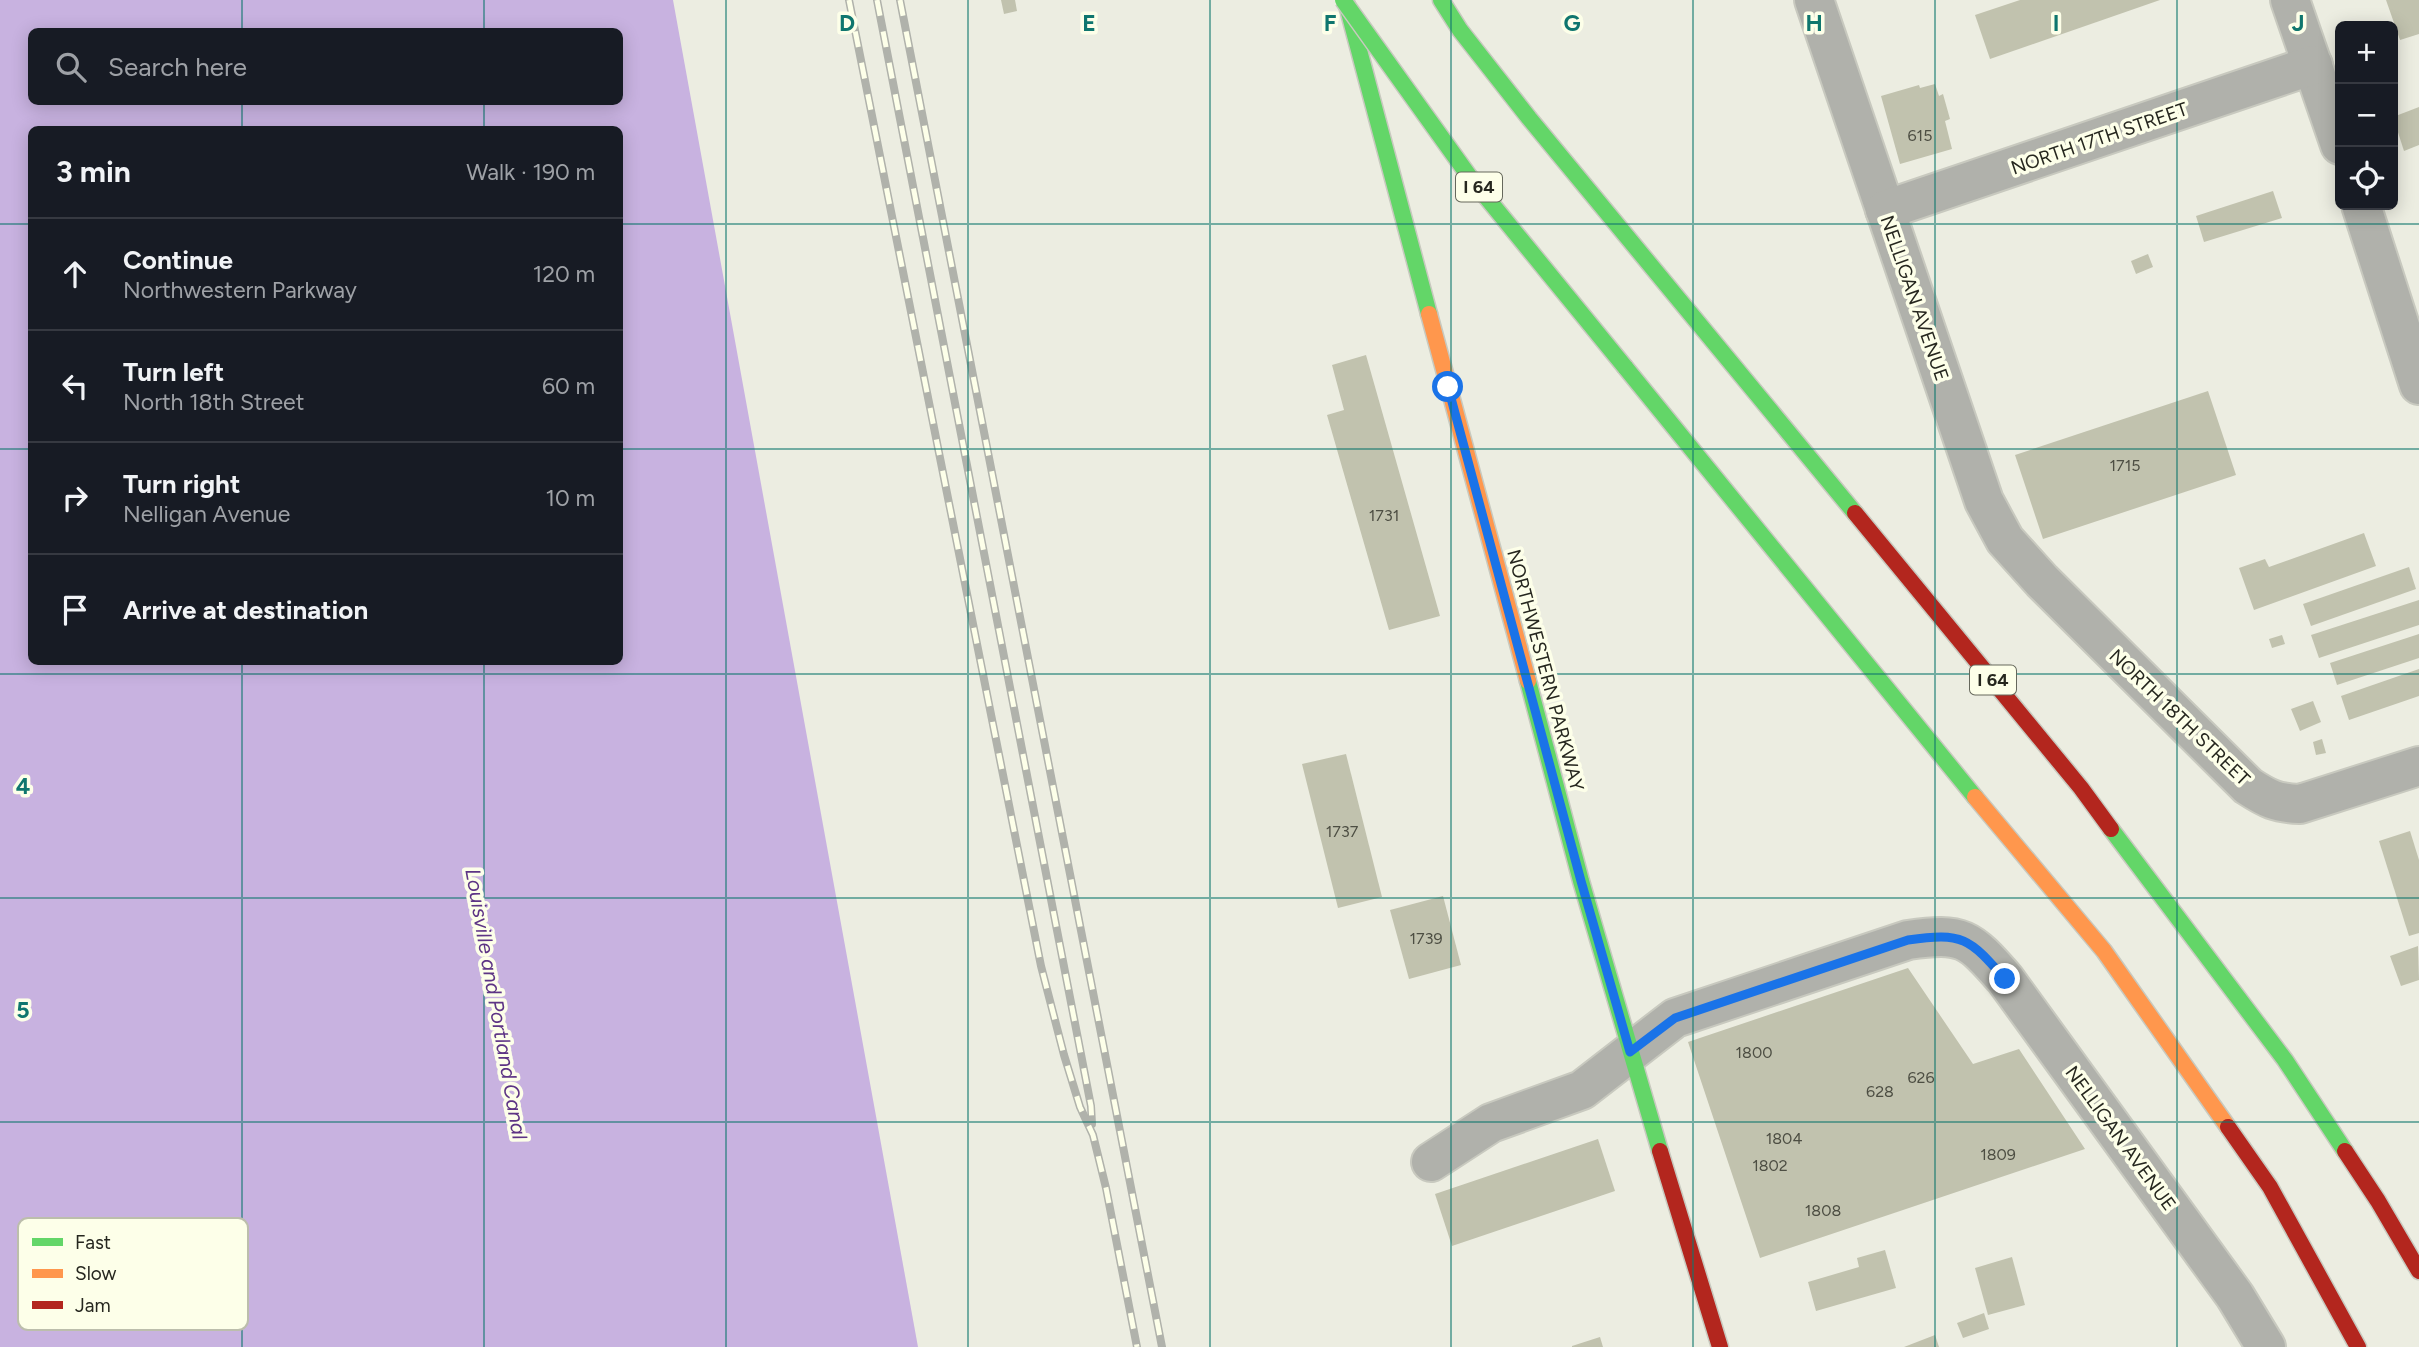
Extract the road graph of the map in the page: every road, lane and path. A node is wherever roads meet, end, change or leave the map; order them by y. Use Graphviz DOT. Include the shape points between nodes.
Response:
graph roads {
  1 [pos="1344,0"];
  2 [pos="1441,0"];
  3 [pos="1814,0"];
  4 [pos="2290,0"];
  5 [pos="2313,65"];
  6 [pos="2335,130"];
  7 [pos="2363,210"];
  8 [pos="1885,211"];
  9 [pos="2413,342"];
  10 [pos="2419,385"];
  11 [pos="2042,581"];
  12 [pos="2419,766"];
  13 [pos="1630,1052"];
  14 [pos="1431,1161"];
  15 [pos="2419,1271"];
  16 [pos="1720,1347"];
  17 [pos="2266,1347"];
  18 [pos="2358,1347"];
  1 -- 13 [label="main road, NORTHWESTERN PARKWAY"];
  1 -- 18 [label="main road, I 64, bridge" via="1469,176 1902,710 2104,951 2270,1187"];
  2 -- 15 [label="main road, I 64" via="1529,118 2081,788 2285,1060"];
  3 -- 8 [label="street, NELLIGAN AVENUE"];
  4 -- 5 [label="street"];
  5 -- 6 [label="street"];
  5 -- 8 [label="street, NORTH 17TH STREET"];
  7 -- 9 [label="street"];
  8 -- 11 [label="street, NELLIGAN AVENUE" via="1984,501 2005,540"];
  9 -- 10 [label="street"];
  11 -- 12 [label="street, NORTH 18TH STREET" via="2248,786 2268,799 2300,804"];
  13 -- 14 [label="street" via="1582,1090 1491,1123"];
  13 -- 16 [label="main road, NORTHWESTERN PARKWAY"];
  13 -- 17 [label="street, NELLIGAN AVENUE" via="1675,1018 1908,940 1940,935 1963,940 1982,952 2005,979 2235,1296"];
}
